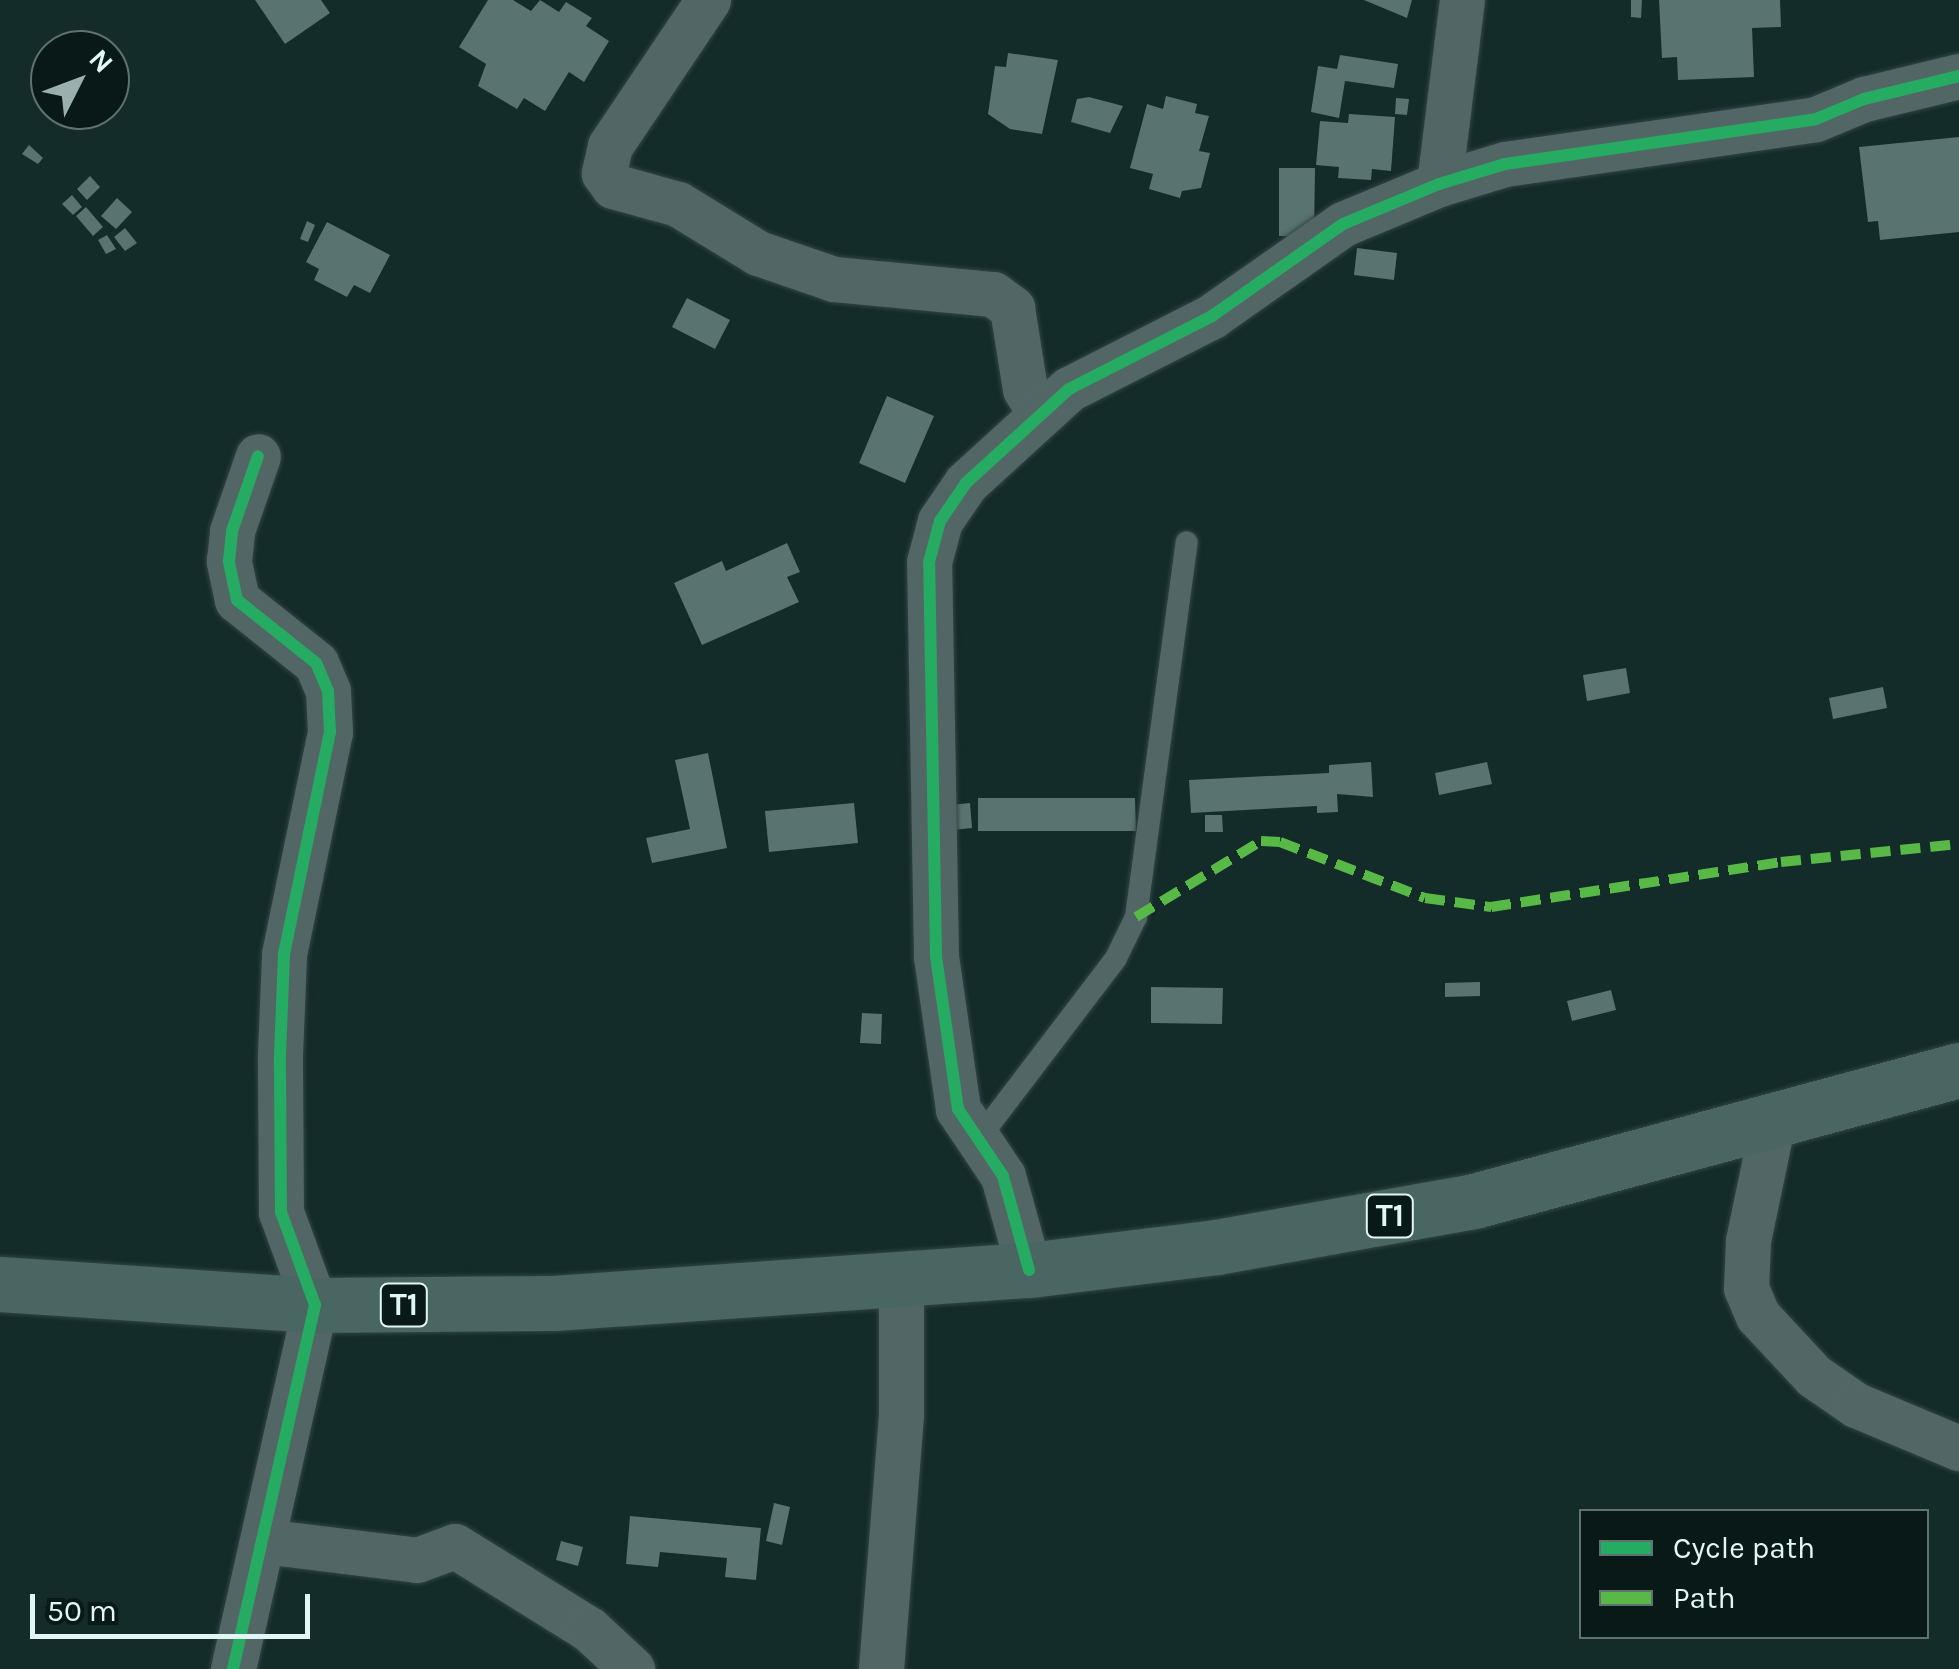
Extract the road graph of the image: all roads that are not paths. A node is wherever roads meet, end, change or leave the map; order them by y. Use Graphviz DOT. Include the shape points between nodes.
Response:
graph roads {
  1 [pos="708,0"];
  2 [pos="1462,0"];
  3 [pos="1959,76"];
  4 [pos="1439,184"];
  5 [pos="1038,412"];
  6 [pos="258,456"];
  7 [pos="1187,542"];
  8 [pos="1959,1070"];
  9 [pos="1773,1121"];
  10 [pos="976,1142"];
  11 [pos="1029,1270"];
  12 [pos="900,1283"];
  13 [pos="0,1284"];
  14 [pos="315,1305"];
  15 [pos="1959,1448"];
  16 [pos="264,1541"];
  17 [pos="233,1669"];
  18 [pos="632,1669"];
  19 [pos="882,1669"];
  1 -- 5 [label="street" via="610,146 604,173 613,186 678,204 758,252 834,279 993,294 1012,308 1025,389"];
  2 -- 4 [label="street"];
  3 -- 4 [label="street" via="1864,99 1816,119 1506,164"];
  4 -- 5 [label="street" via="1343,224 1212,316"];
  5 -- 10 [label="street" via="966,483 940,521 929,562 936,956 958,1109"];
  6 -- 14 [label="street" via="232,530 229,561 237,600 316,663 328,692 330,732 284,954 280,1056 282,1212"];
  7 -- 10 [label="lane" via="1136,917 1116,958"];
  8 -- 9 [label="highway, T1"];
  9 -- 11 [label="highway, T1" via="1474,1201 1216,1247"];
  9 -- 15 [label="street" via="1748,1240 1746,1288 1758,1316 1814,1376 1856,1405"];
  10 -- 11 [label="street" via="1008,1188"];
  11 -- 12 [label="highway, T1"];
  12 -- 14 [label="highway, T1" via="554,1304"];
  12 -- 19 [label="street" via="901,1415"];
  13 -- 14 [label="highway, T1"];
  14 -- 16 [label="street"];
  16 -- 17 [label="street"];
  16 -- 18 [label="street" via="417,1560 455,1546 589,1629"];
}
